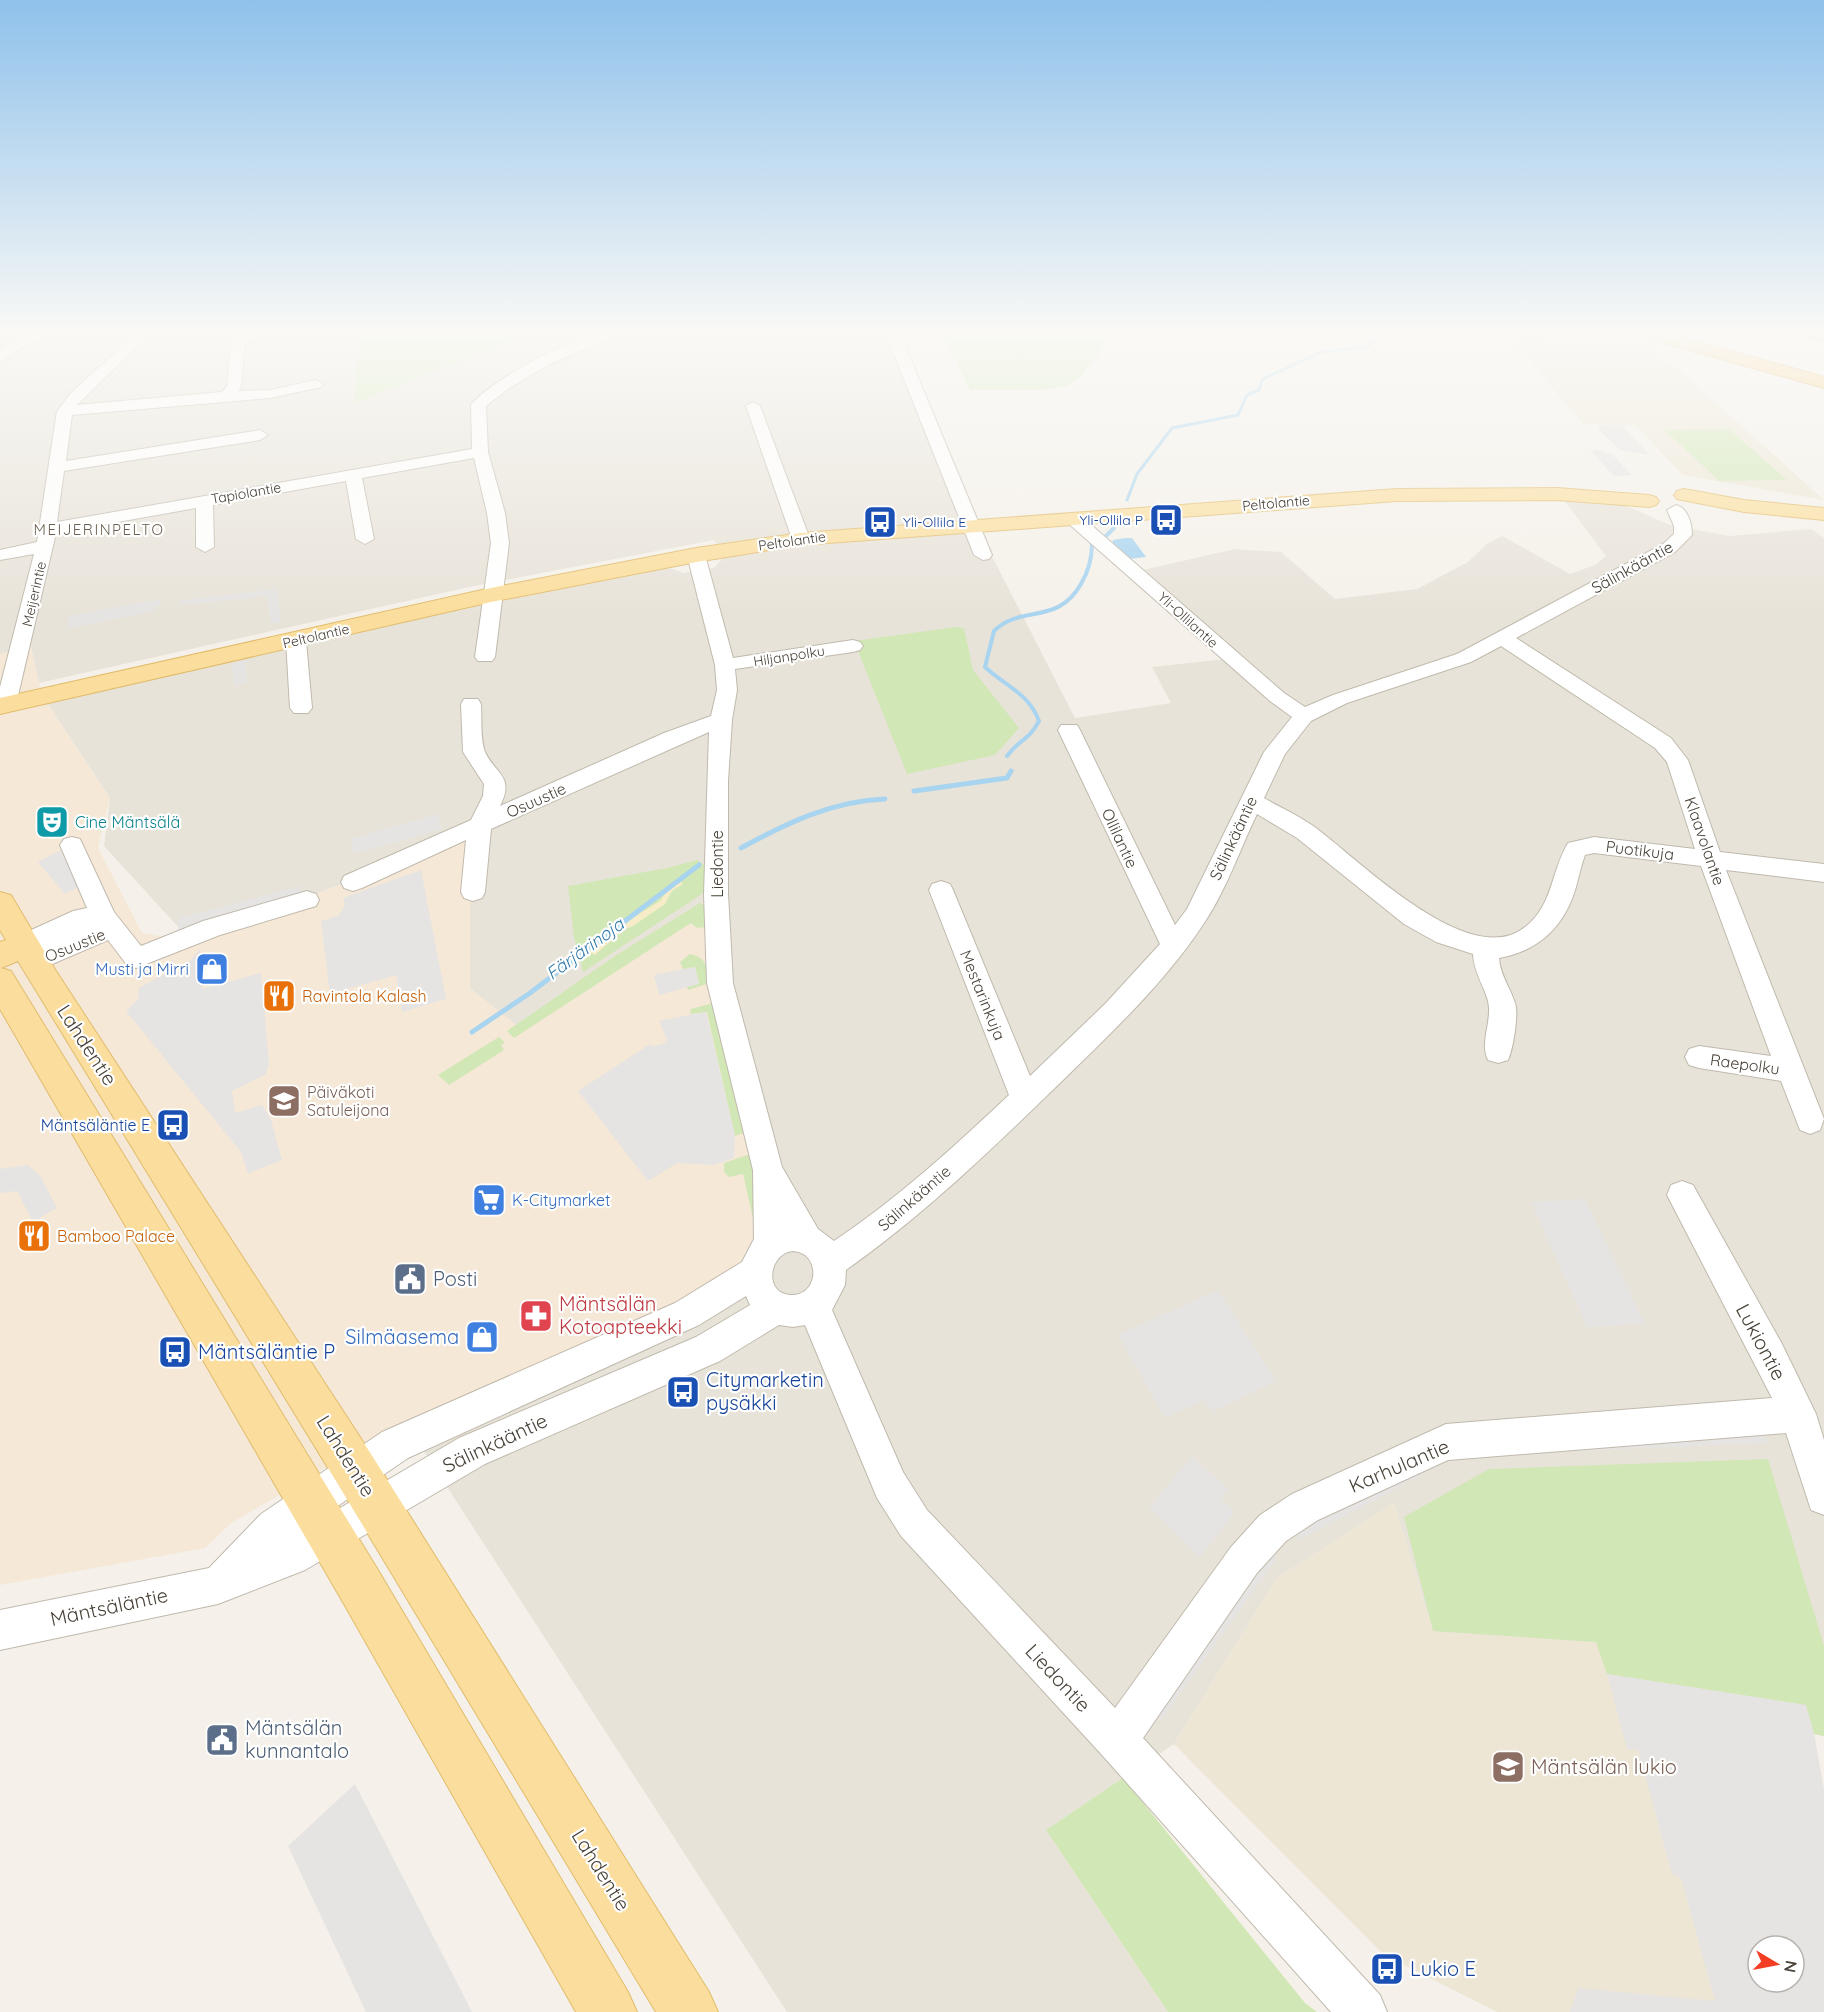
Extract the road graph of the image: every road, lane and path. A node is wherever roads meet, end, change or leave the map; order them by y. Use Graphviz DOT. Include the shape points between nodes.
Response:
graph roads {
  1 [pos="63,428"];
  2 [pos="479,428"];
  3 [pos="761,428"];
  4 [pos="932,428"];
  5 [pos="260,435"];
  6 [pos="480,452"];
  7 [pos="57,467"];
  8 [pos="353,474"];
  9 [pos="204,501"];
  10 [pos="1684,504"];
  11 [pos="1824,514"];
  12 [pos="1075,520"];
  13 [pos="972,526"];
  14 [pos="46,538"];
  15 [pos="365,539"];
  16 [pos="801,539"];
  17 [pos="205,547"];
  18 [pos="0,555"];
  19 [pos="696,555"];
  20 [pos="983,555"];
  21 [pos="491,595"];
  22 [pos="1504,639"];
  23 [pos="296,641"];
  24 [pos="853,646"];
  25 [pos="485,657"];
  26 [pos="725,665"];
  27 [pos="471,704"];
  28 [pos="3,705"];
  29 [pos="301,708"];
  30 [pos="1304,716"];
  31 [pos="721,720"];
  32 [pos="1069,730"];
  33 [pos="1251,800"];
  34 [pos="480,824"];
  35 [pos="72,845"];
  36 [pos="1710,859"];
  37 [pos="1824,873"];
  38 [pos="353,882"];
  39 [pos="941,890"];
  40 [pos="474,892"];
  41 [pos="306,900"];
  42 [pos="0,903"];
  43 [pos="109,922"];
  44 [pos="1174,945"];
  45 [pos="1486,948"];
  46 [pos="20,954"];
  47 [pos="0,979"];
  48 [pos="1498,1052"];
  49 [pos="1699,1057"];
  50 [pos="1791,1071"];
  51 [pos="1025,1099"];
  52 [pos="1810,1121"];
  53 [pos="768,1170"];
  54 [pos="1682,1195"];
  55 [pos="807,1239"];
  56 [pos="762,1259"];
  57 [pos="831,1262"];
  58 [pos="796,1306"];
  59 [pos="1798,1414"];
  60 [pos="366,1488"];
  61 [pos="1824,1497"];
  62 [pos="319,1519"];
  63 [pos="0,1630"];
  64 [pos="1117,1740"];
  65 [pos="608,2012"];
  66 [pos="689,2012"];
  67 [pos="1363,2012"];
  1 -- 7 [label="street, Meijerintie"];
  2 -- 6 [label="street"];
  3 -- 16 [label="street"];
  4 -- 13 [label="street"];
  5 -- 7 [label="street"];
  6 -- 8 [label="street, Tapiolantie"];
  6 -- 21 [label="street" via="500,543"];
  7 -- 14 [label="street, Meijerintie"];
  8 -- 9 [label="street, Tapiolantie"];
  8 -- 15 [label="street"];
  9 -- 14 [label="street, Tapiolantie"];
  9 -- 17 [label="street"];
  10 -- 11 [label="main road"];
  10 -- 12 [label="main road, Peltolantie" via="1658,489 1647,498 1452,493"];
  10 -- 22 [label="street, Sälinkääntie" via="1679,542"];
  12 -- 13 [label="main road, Peltolantie"];
  12 -- 30 [label="street, Yli-Ollilantie" via="1277,697"];
  13 -- 16 [label="main road, Peltolantie"];
  13 -- 20 [label="street"];
  14 -- 18 [label="street, Tapiolantie"];
  14 -- 28 [label="street, Meijerintie"];
  16 -- 19 [label="main road, Peltolantie"];
  19 -- 21 [label="main road, Peltolantie"];
  19 -- 26 [label="street, Liedontie"];
  21 -- 23 [label="main road, Peltolantie"];
  21 -- 25 [label="street"];
  22 -- 30 [label="street, Sälinkääntie" via="1464,658 1340,699"];
  22 -- 36 [label="street, Klaavolantie" via="1663,743 1677,760"];
  23 -- 28 [label="main road, Peltolantie"];
  23 -- 29 [label="street"];
  24 -- 26 [label="street, Hiljanpolku"];
  26 -- 31 [label="street, Liedontie" via="727,690"];
  27 -- 34 [label="street" via="474,752 495,784 494,796"];
  30 -- 33 [label="street, Sälinkääntie" via="1275,752"];
  31 -- 34 [label="street, Osuustie"];
  31 -- 53 [label="street, Liedontie" via="716,854 720,982"];
  32 -- 44 [label="street, Ollilantie"];
  33 -- 44 [label="street, Sälinkääntie" via="1197,914"];
  33 -- 45 [label="street, Puotikuja" via="1305,832 1413,917 1445,935"];
  34 -- 38 [label="street, Osuustie"];
  34 -- 40 [label="street"];
  35 -- 43 [label="street"];
  36 -- 37 [label="street"];
  36 -- 45 [label="street, Puotikuja" via="1594,845 1576,849 1569,859 1563,891 1539,930 1520,945"];
  36 -- 50 [label="street, Klaavolantie"];
  39 -- 51 [label="street, Mestarinkuja"];
  41 -- 43 [label="street, Osuustie" via="212,928 136,958"];
  42 -- 46 [label="main road, Lahdentie"];
  43 -- 46 [label="street, Osuustie" via="90,936"];
  44 -- 51 [label="street, Sälinkääntie" via="1114,1012"];
  45 -- 48 [label="street" via="1487,970 1503,1006"];
  46 -- 47 [label="main road"];
  46 -- 60 [label="main road, Lahdentie"];
  47 -- 62 [label="main road"];
  49 -- 50 [label="street, Raepolku"];
  50 -- 52 [label="street, Klaavolantie"];
  51 -- 57 [label="street, Sälinkääntie" via="870,1235"];
  53 -- 55 [label="street, Liedontie"];
  53 -- 56 [label="street, Liedontie"];
  54 -- 59 [label="street, Lukiontie"];
  55 -- 56 [label="street" via="787,1238"];
  55 -- 57 [label="street" via="826,1252"];
  56 -- 58 [label="street" via="760,1294"];
  56 -- 60 [label="street" via="687,1314 395,1445"];
  57 -- 58 [label="street" via="827,1289"];
  58 -- 60 [label="street, Sälinkääntie" via="747,1324 708,1349 472,1451"];
  58 -- 64 [label="street, Liedontie" via="914,1523"];
  59 -- 61 [label="street, Lukiontie"];
  59 -- 64 [label="street, Karhulantie" via="1446,1442 1305,1508 1273,1528 1244,1560"];
  60 -- 62 [label="street, Mäntsäläntie"];
  60 -- 66 [label="main road, Lahdentie"];
  62 -- 63 [label="street, Mäntsäläntie" via="292,1557 218,1585"];
  62 -- 65 [label="main road"];
  64 -- 67 [label="street, Liedontie"];
}
